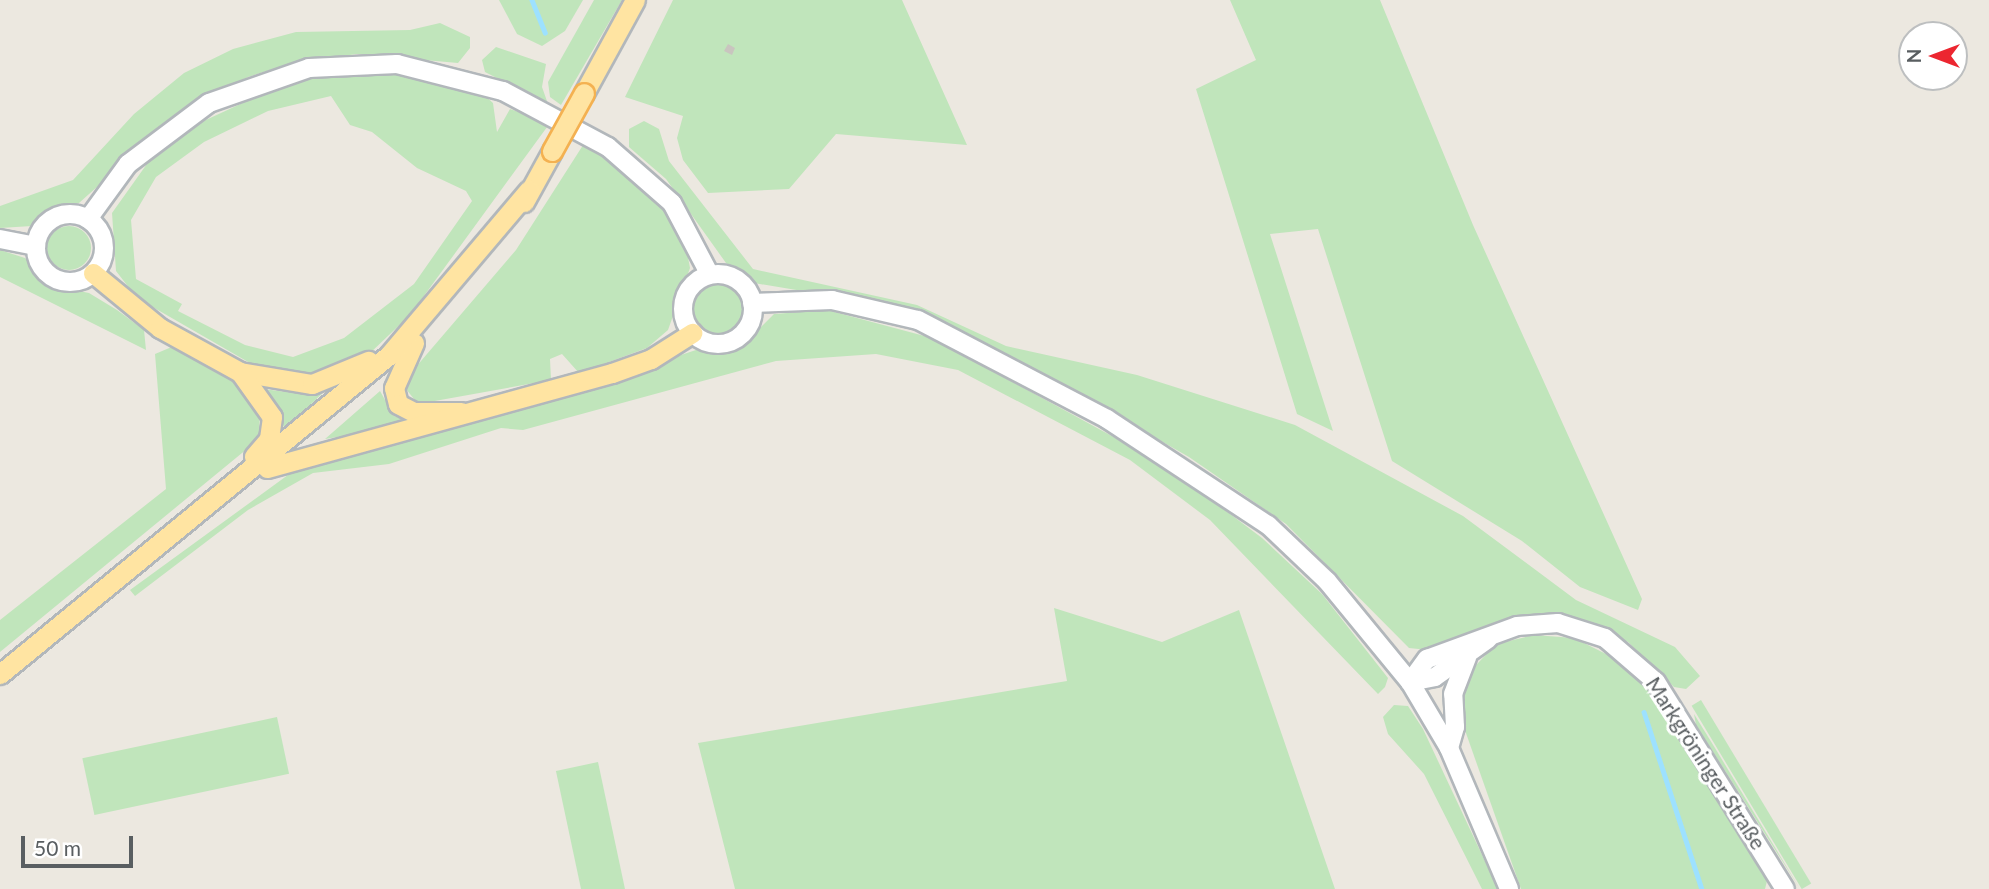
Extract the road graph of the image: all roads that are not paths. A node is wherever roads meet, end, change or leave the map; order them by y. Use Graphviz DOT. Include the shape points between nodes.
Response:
graph roads {
  1 [pos="635,0"];
  2 [pos="529,190"];
  3 [pos="88,219"];
  4 [pos="0,239"];
  5 [pos="36,246"];
  6 [pos="93,272"];
  7 [pos="710,275"];
  8 [pos="752,303"];
  9 [pos="692,333"];
  10 [pos="415,343"];
  11 [pos="389,355"];
  12 [pos="240,372"];
  13 [pos="469,412"];
  14 [pos="267,468"];
  15 [pos="244,473"];
  16 [pos="87,600"];
  17 [pos="1497,631"];
  18 [pos="1468,656"];
  19 [pos="0,674"];
  20 [pos="1410,682"];
  21 [pos="1448,748"];
  22 [pos="1508,889"];
  23 [pos="1786,889"];
  1 -- 2 [label="main road, bridge"];
  2 -- 10 [label="main road" via="497,245"];
  2 -- 11 [label="main road"];
  3 -- 5 [label="main road" via="69,214 50,220"];
  3 -- 6 [label="main road" via="103,240"];
  3 -- 7 [label="main road" via="128,164 209,103 309,68 397,64 492,87 608,147 672,203"];
  4 -- 5 [label="main road"];
  5 -- 6 [label="main road" via="43,268 55,278 79,281"];
  6 -- 12 [label="main road" via="160,328"];
  7 -- 8 [label="main road" via="737,280"];
  7 -- 9 [label="main road" via="686,295 683,311"];
  8 -- 9 [label="main road" via="751,321 734,341 707,343"];
  8 -- 20 [label="main road" via="841,301 918,320 1107,419 1268,525 1327,581"];
  9 -- 13 [label="main road" via="638,365"];
  10 -- 13 [label="main road" via="394,388 398,404 415,412"];
  10 -- 14 [label="main road"];
  11 -- 12 [label="main road" via="312,384"];
  11 -- 15 [label="main road"];
  12 -- 15 [label="main road" via="267,407 272,428"];
  13 -- 14 [label="main road" via="433,428 331,446"];
  14 -- 16 [label="main road"];
  15 -- 16 [label="main road"];
  16 -- 19 [label="main road"];
  17 -- 18 [label="main road"];
  17 -- 20 [label="main road, Markgröninger Straße" via="1427,659"];
  17 -- 23 [label="main road, Markgröninger Straße" via="1558,623 1605,638 1641,665"];
  18 -- 20 [label="main road" via="1435,677"];
  18 -- 21 [label="main road" via="1453,694 1455,727"];
  20 -- 21 [label="main road"];
  21 -- 22 [label="main road"];
}
